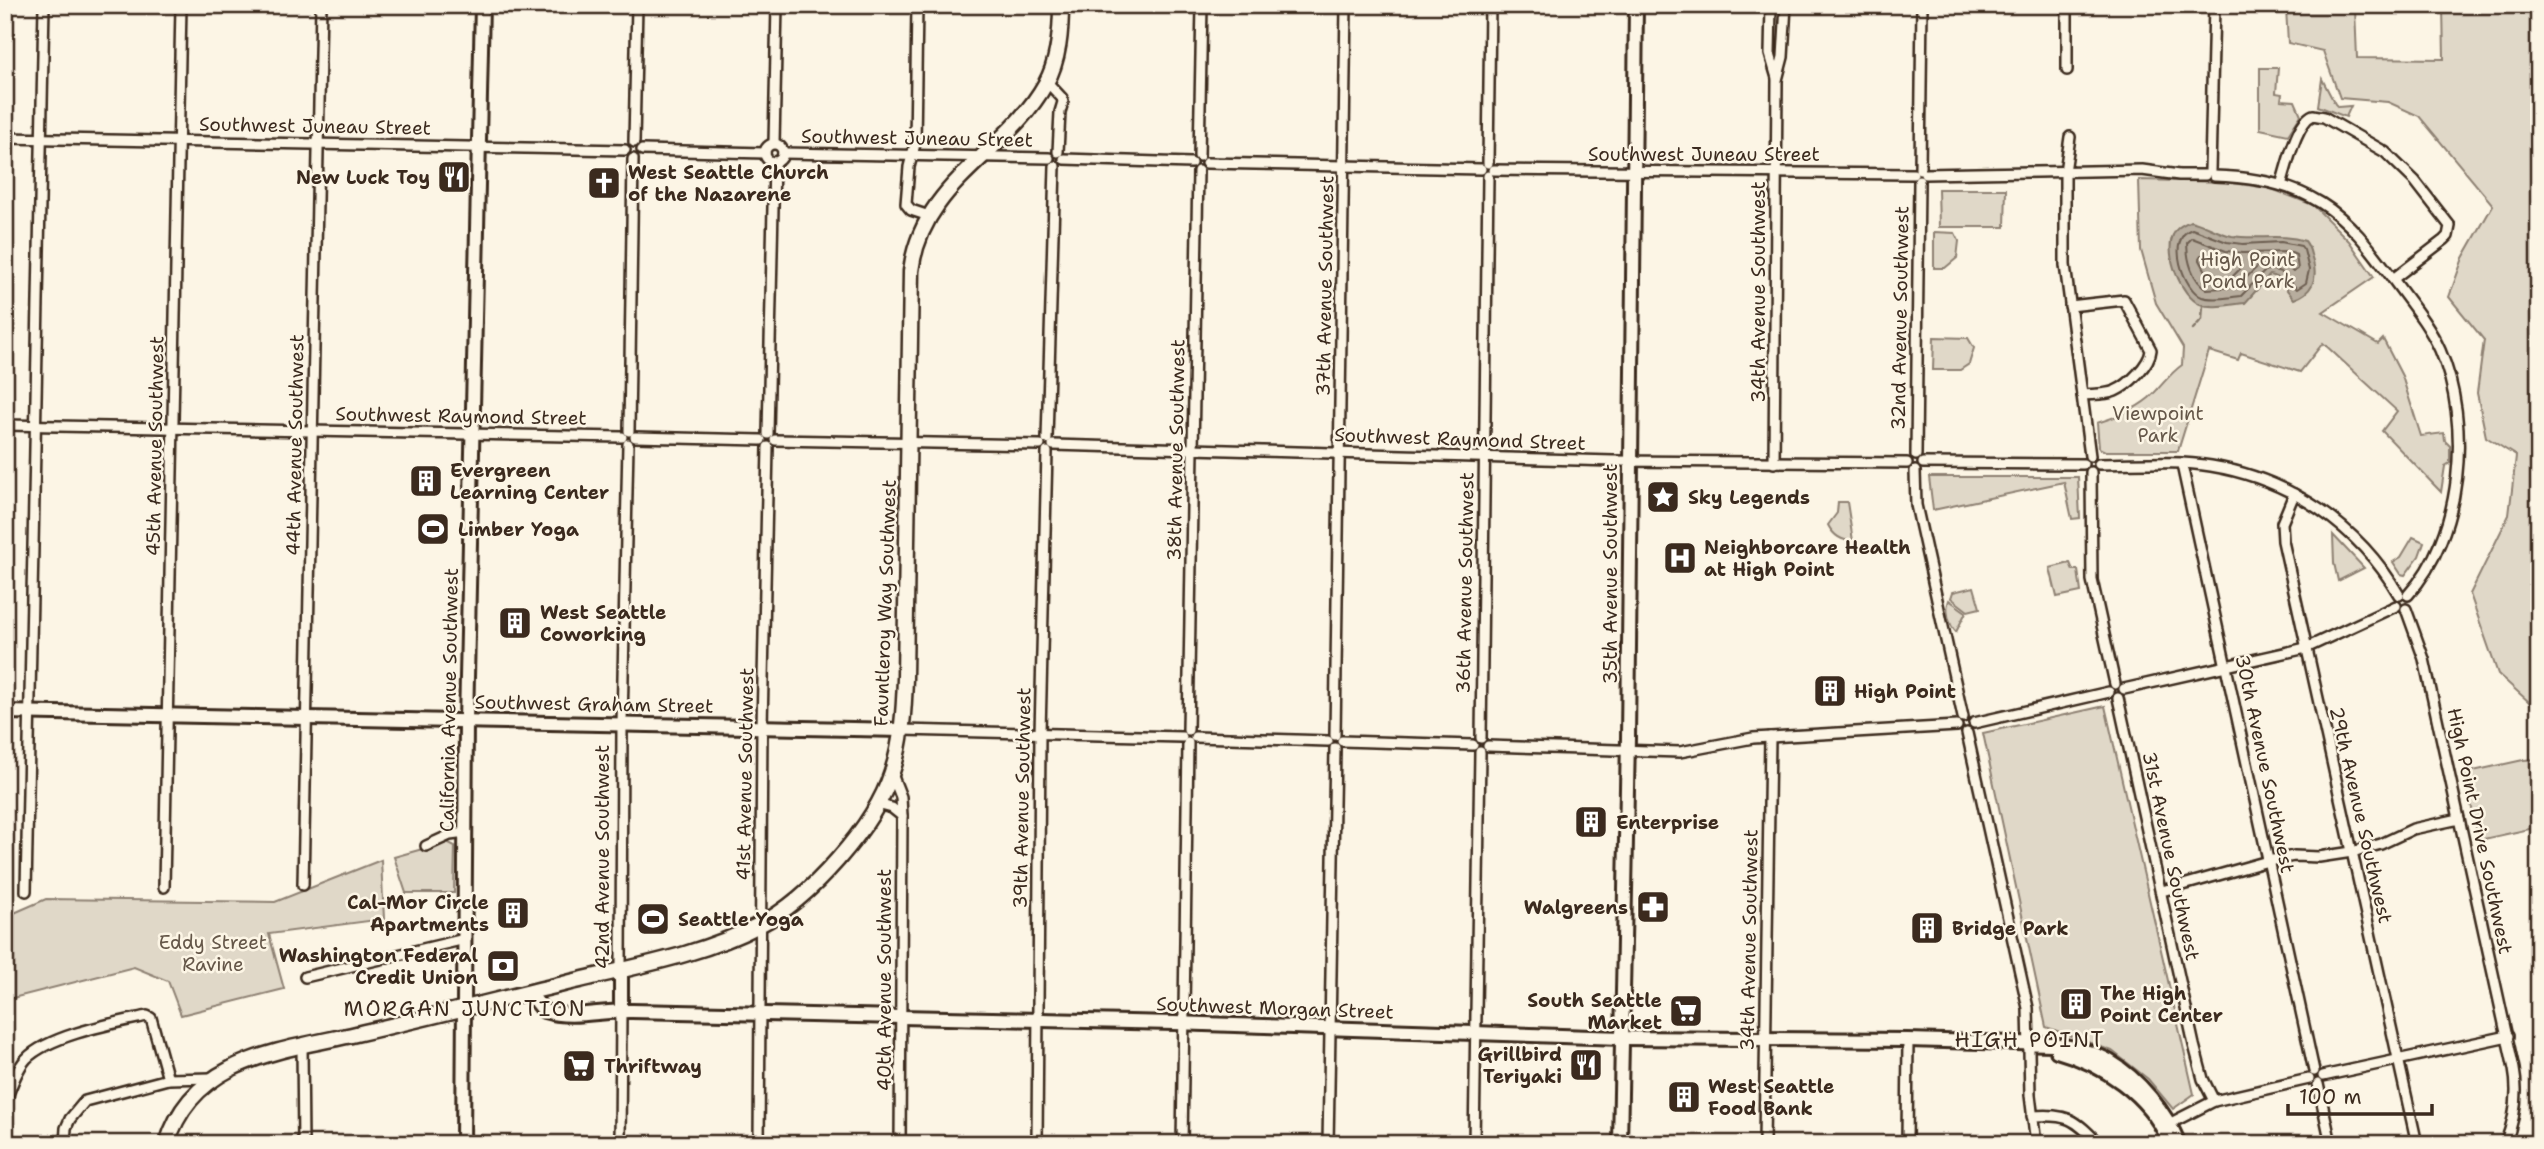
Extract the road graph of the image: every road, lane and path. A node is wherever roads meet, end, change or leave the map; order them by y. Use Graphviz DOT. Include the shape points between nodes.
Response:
graph roads {
  1 [pos="44,5"];
  2 [pos="181,5"];
  3 [pos="321,5"];
  4 [pos="482,5"];
  5 [pos="637,5"];
  6 [pos="777,5"];
  7 [pos="917,5"];
  8 [pos="1062,5"];
  9 [pos="1202,5"];
  10 [pos="1346,5"];
  11 [pos="1490,5"];
  12 [pos="1636,5"];
  13 [pos="1771,5"];
  14 [pos="1786,5"];
  15 [pos="1922,5"];
  16 [pos="2067,5"];
  17 [pos="2214,5"];
  18 [pos="2067,71"];
  19 [pos="1777,80"];
  20 [pos="1047,82"];
  21 [pos="2070,137"];
  22 [pos="5,138"];
  23 [pos="42,138"];
  24 [pos="177,141"];
  25 [pos="635,142"];
  26 [pos="318,143"];
  27 [pos="774,144"];
  28 [pos="480,147"];
  29 [pos="625,150"];
  30 [pos="642,150"];
  31 [pos="765,153"];
  32 [pos="783,153"];
  33 [pos="1061,155"];
  34 [pos="912,156"];
  35 [pos="981,157"];
  36 [pos="634,159"];
  37 [pos="1199,161"];
  38 [pos="774,162"];
  39 [pos="1052,162"];
  40 [pos="1344,166"];
  41 [pos="1488,170"];
  42 [pos="1635,172"];
  43 [pos="2065,172"];
  44 [pos="1777,173"];
  45 [pos="2210,174"];
  46 [pos="1919,175"];
  47 [pos="2281,185"];
  48 [pos="929,216"];
  49 [pos="2393,279"];
  50 [pos="2070,306"];
  51 [pos="2082,395"];
  52 [pos="5,425"];
  53 [pos="35,426"];
  54 [pos="173,429"];
  55 [pos="313,431"];
  56 [pos="474,434"];
  57 [pos="628,437"];
  58 [pos="768,440"];
  59 [pos="908,442"];
  60 [pos="1047,445"];
  61 [pos="1194,449"];
  62 [pos="1340,454"];
  63 [pos="1916,455"];
  64 [pos="2090,456"];
  65 [pos="1484,458"];
  66 [pos="1630,461"];
  67 [pos="1774,463"];
  68 [pos="1907,463"];
  69 [pos="1923,463"];
  70 [pos="2083,464"];
  71 [pos="2099,464"];
  72 [pos="2182,465"];
  73 [pos="1915,471"];
  74 [pos="2091,472"];
  75 [pos="2294,494"];
  76 [pos="2403,595"];
  77 [pos="2401,607"];
  78 [pos="2306,648"];
  79 [pos="2226,667"];
  80 [pos="2116,688"];
  81 [pos="5,712"];
  82 [pos="29,712"];
  83 [pos="167,715"];
  84 [pos="1963,716"];
  85 [pos="307,717"];
  86 [pos="466,722"];
  87 [pos="1974,723"];
  88 [pos="622,724"];
  89 [pos="1957,726"];
  90 [pos="762,727"];
  91 [pos="902,730"];
  92 [pos="1040,732"];
  93 [pos="1968,733"];
  94 [pos="1188,737"];
  95 [pos="1770,737"];
  96 [pos="1335,741"];
  97 [pos="1480,748"];
  98 [pos="1628,751"];
  99 [pos="892,774"];
  100 [pos="877,804"];
  101 [pos="902,817"];
  102 [pos="2459,818"];
  103 [pos="466,833"];
  104 [pos="426,846"];
  105 [pos="2352,852"];
  106 [pos="2268,861"];
  107 [pos="303,885"];
  108 [pos="164,887"];
  109 [pos="26,891"];
  110 [pos="2162,891"];
  111 [pos="761,925"];
  112 [pos="465,939"];
  113 [pos="621,970"];
  114 [pos="305,977"];
  115 [pos="529,992"];
  116 [pos="465,1008"];
  117 [pos="621,1011"];
  118 [pos="760,1014"];
  119 [pos="902,1017"];
  120 [pos="1037,1020"];
  121 [pos="1184,1024"];
  122 [pos="1330,1029"];
  123 [pos="1476,1033"];
  124 [pos="2508,1036"];
  125 [pos="1622,1038"];
  126 [pos="1765,1039"];
  127 [pos="1908,1040"];
  128 [pos="2030,1043"];
  129 [pos="302,1046"];
  130 [pos="2398,1058"];
  131 [pos="2316,1077"];
  132 [pos="212,1078"];
  133 [pos="168,1079"];
  134 [pos="2214,1101"];
  135 [pos="5,1102"];
  136 [pos="2032,1116"];
  137 [pos="2166,1126"];
  138 [pos="65,1144"];
  139 [pos="167,1144"];
  140 [pos="303,1144"];
  141 [pos="463,1144"];
  142 [pos="620,1144"];
  143 [pos="759,1144"];
  144 [pos="900,1144"];
  145 [pos="1037,1144"];
  146 [pos="1182,1144"];
  147 [pos="1328,1144"];
  148 [pos="1474,1144"];
  149 [pos="1620,1144"];
  150 [pos="1764,1144"];
  151 [pos="1907,1144"];
  152 [pos="2036,1144"];
  153 [pos="2099,1144"];
  154 [pos="2170,1144"];
  155 [pos="2179,1144"];
  156 [pos="2331,1144"];
  157 [pos="2417,1144"];
  158 [pos="2505,1144"];
  1 -- 23 [label="street"];
  2 -- 24 [label="street, 45th Avenue Southwest"];
  3 -- 26 [label="street, 44th Avenue Southwest"];
  4 -- 28 [label="street, California Avenue Southwest"];
  5 -- 25 [label="street"];
  6 -- 27 [label="street"];
  7 -- 34 [label="street"];
  8 -- 20 [label="main road, Fauntleroy Way Southwest" via="1056,60"];
  9 -- 37 [label="street"];
  10 -- 40 [label="street, 37th Avenue Southwest"];
  11 -- 41 [label="street, 36th Avenue Southwest"];
  12 -- 42 [label="street, 35th Avenue Southwest"];
  13 -- 19 [label="street, 34th Avenue Southwest" via="1770,54"];
  14 -- 19 [label="street, 34th Avenue Southwest"];
  15 -- 46 [label="street, 32nd Avenue Southwest"];
  16 -- 18 [label="street"];
  17 -- 45 [label="street"];
  19 -- 44 [label="street, 34th Avenue Southwest"];
  20 -- 33 [label="street" via="1063,102"];
  20 -- 35 [label="main road, Fauntleroy Way Southwest"];
  21 -- 43 [label="street"];
  22 -- 23 [label="street, Southwest Juneau Street"];
  23 -- 24 [label="street, Southwest Juneau Street"];
  23 -- 53 [label="street"];
  24 -- 26 [label="street, Southwest Juneau Street"];
  24 -- 54 [label="street, 45th Avenue Southwest"];
  25 -- 29 [label="street"];
  25 -- 30 [label="street"];
  26 -- 28 [label="street, Southwest Juneau Street"];
  26 -- 55 [label="street, 44th Avenue Southwest"];
  27 -- 31 [label="street" via="767,146"];
  27 -- 32 [label="street"];
  28 -- 29 [label="street, Southwest Juneau Street"];
  28 -- 56 [label="street, California Avenue Southwest"];
  29 -- 36 [label="street"];
  30 -- 31 [label="street"];
  30 -- 36 [label="street"];
  31 -- 38 [label="street"];
  32 -- 34 [label="street, Southwest Juneau Street"];
  32 -- 38 [label="street"];
  33 -- 37 [label="street, Southwest Juneau Street"];
  33 -- 39 [label="street" via="1052,153"];
  34 -- 35 [label="street, Southwest Juneau Street"];
  34 -- 48 [label="street" via="906,204"];
  35 -- 39 [label="street, Southwest Juneau Street"];
  35 -- 48 [label="main road, Fauntleroy Way Southwest"];
  36 -- 57 [label="street, 42nd Avenue Southwest"];
  37 -- 40 [label="street, Southwest Juneau Street"];
  37 -- 61 [label="street, 38th Avenue Southwest" via="1203,169 1198,171"];
  38 -- 58 [label="street, 41st Avenue Southwest"];
  39 -- 60 [label="street, 39th Avenue Southwest"];
  40 -- 41 [label="street, Southwest Juneau Street"];
  40 -- 62 [label="street, 37th Avenue Southwest"];
  41 -- 42 [label="street, Southwest Juneau Street"];
  41 -- 65 [label="street, 36th Avenue Southwest"];
  42 -- 44 [label="street, Southwest Juneau Street"];
  42 -- 66 [label="street, 35th Avenue Southwest"];
  43 -- 45 [label="street, Southwest Juneau Street"];
  43 -- 46 [label="street, Southwest Juneau Street"];
  43 -- 50 [label="street" via="2064,254"];
  44 -- 46 [label="street, Southwest Juneau Street"];
  44 -- 67 [label="street, 34th Avenue Southwest"];
  45 -- 47 [label="street"];
  46 -- 63 [label="street, 32nd Avenue Southwest"];
  47 -- 49 [label="street" via="2320,202 2346,222"];
  47 -- 49 [label="street" via="2295,140 2309,116 2324,117 2385,152 2451,226 2444,240"];
  48 -- 59 [label="main road, Fauntleroy Way Southwest" via="911,271"];
  49 -- 76 [label="street" via="2439,347 2459,416 2451,506 2420,582"];
  50 -- 51 [label="street"];
  50 -- 51 [label="street" via="2124,300 2151,350 2146,363 2117,390"];
  51 -- 64 [label="street"];
  52 -- 53 [label="street, Southwest Raymond Street"];
  53 -- 54 [label="street, Southwest Raymond Street"];
  53 -- 82 [label="street"];
  54 -- 55 [label="street, Southwest Raymond Street"];
  54 -- 83 [label="street, 45th Avenue Southwest"];
  55 -- 56 [label="street, Southwest Raymond Street"];
  55 -- 85 [label="street, 44th Avenue Southwest"];
  56 -- 57 [label="street, Southwest Raymond Street"];
  56 -- 86 [label="street, California Avenue Southwest"];
  57 -- 58 [label="street, Southwest Raymond Street"];
  57 -- 88 [label="street, 42nd Avenue Southwest"];
  58 -- 59 [label="street, Southwest Raymond Street"];
  58 -- 90 [label="street, 41st Avenue Southwest"];
  59 -- 60 [label="street, Southwest Raymond Street"];
  59 -- 91 [label="main road, Fauntleroy Way Southwest"];
  60 -- 61 [label="street, Southwest Raymond Street"];
  60 -- 92 [label="street, 39th Avenue Southwest"];
  61 -- 62 [label="street, Southwest Raymond Street"];
  61 -- 94 [label="street, 38th Avenue Southwest"];
  62 -- 65 [label="street, Southwest Raymond Street"];
  62 -- 96 [label="street, 37th Avenue Southwest"];
  63 -- 68 [label="street"];
  63 -- 69 [label="street"];
  64 -- 70 [label="street"];
  64 -- 71 [label="street"];
  65 -- 66 [label="street, Southwest Raymond Street"];
  65 -- 97 [label="street, 36th Avenue Southwest" via="1481,738 1486,740"];
  66 -- 67 [label="street, Southwest Raymond Street"];
  66 -- 98 [label="street, 35th Avenue Southwest"];
  67 -- 68 [label="street, Southwest Raymond Street"];
  68 -- 73 [label="street"];
  69 -- 70 [label="street"];
  69 -- 73 [label="street"];
  70 -- 74 [label="street"];
  71 -- 72 [label="street"];
  71 -- 74 [label="street"];
  72 -- 75 [label="street" via="2241,474"];
  72 -- 79 [label="street, 30th Avenue Southwest"];
  73 -- 84 [label="street" via="1916,505"];
  74 -- 80 [label="street" via="2092,580"];
  75 -- 76 [label="street" via="2355,536"];
  75 -- 78 [label="street, 29th Avenue Southwest" via="2285,512 2283,541"];
  76 -- 77 [label="street" via="2395,600"];
  76 -- 77 [label="street" via="2411,602"];
  77 -- 78 [label="street"];
  77 -- 102 [label="street, High Point Drive Southwest" via="2424,659"];
  78 -- 79 [label="street"];
  78 -- 105 [label="street, 29th Avenue Southwest"];
  79 -- 80 [label="street"];
  79 -- 106 [label="street, 30th Avenue Southwest"];
  80 -- 87 [label="street"];
  80 -- 110 [label="street, 31st Avenue Southwest" via="2122,696 2118,698"];
  81 -- 82 [label="street, Southwest Graham Street"];
  82 -- 83 [label="street, Southwest Graham Street"];
  82 -- 109 [label="street"];
  83 -- 85 [label="street, Southwest Graham Street"];
  83 -- 108 [label="street, 45th Avenue Southwest"];
  84 -- 87 [label="street"];
  84 -- 89 [label="street"];
  85 -- 86 [label="street, Southwest Graham Street"];
  85 -- 107 [label="street, 44th Avenue Southwest"];
  86 -- 88 [label="street, Southwest Graham Street"];
  86 -- 103 [label="street, California Avenue Southwest"];
  87 -- 93 [label="street"];
  88 -- 90 [label="street, Southwest Graham Street"];
  88 -- 113 [label="street, 42nd Avenue Southwest"];
  89 -- 93 [label="street"];
  89 -- 95 [label="street, Southwest Graham Street"];
  90 -- 91 [label="street, Southwest Graham Street"];
  90 -- 111 [label="street, 41st Avenue Southwest"];
  91 -- 92 [label="street, Southwest Graham Street"];
  91 -- 99 [label="main road, Fauntleroy Way Southwest"];
  92 -- 94 [label="street, Southwest Graham Street"];
  92 -- 120 [label="street, 39th Avenue Southwest"];
  93 -- 128 [label="street" via="2028,1009"];
  94 -- 96 [label="street, Southwest Graham Street"];
  94 -- 121 [label="street, 38th Avenue Southwest"];
  95 -- 98 [label="street, Southwest Graham Street" via="1680,752"];
  95 -- 126 [label="street, 34th Avenue Southwest"];
  96 -- 97 [label="street, Southwest Graham Street"];
  96 -- 122 [label="street, 37th Avenue Southwest"];
  97 -- 98 [label="street, Southwest Graham Street"];
  97 -- 123 [label="street"];
  98 -- 125 [label="street, 35th Avenue Southwest"];
  99 -- 100 [label="main road, Fauntleroy Way Southwest"];
  99 -- 101 [label="street, 40th Avenue Southwest" via="901,797"];
  100 -- 101 [label="street"];
  100 -- 111 [label="main road, Fauntleroy Way Southwest" via="818,883"];
  101 -- 119 [label="street, 40th Avenue Southwest"];
  102 -- 105 [label="street"];
  102 -- 124 [label="street, High Point Drive Southwest"];
  103 -- 104 [label="street"];
  103 -- 112 [label="street, California Avenue Southwest"];
  105 -- 106 [label="street"];
  105 -- 130 [label="street, 29th Avenue Southwest"];
  106 -- 110 [label="street"];
  106 -- 131 [label="street, 30th Avenue Southwest"];
  110 -- 134 [label="street, 31st Avenue Southwest" via="2194,1045"];
  111 -- 113 [label="main road, Fauntleroy Way Southwest" via="692,951"];
  111 -- 118 [label="street, 41st Avenue Southwest"];
  112 -- 114 [label="street"];
  112 -- 116 [label="street, California Avenue Southwest"];
  113 -- 115 [label="main road, Fauntleroy Way Southwest"];
  113 -- 117 [label="street, 42nd Avenue Southwest"];
  115 -- 116 [label="main road, Fauntleroy Way Southwest"];
  115 -- 117 [label="street, Southwest Morgan Street" via="540,1008 551,1013"];
  116 -- 129 [label="main road, Fauntleroy Way Southwest"];
  116 -- 141 [label="street, California Avenue Southwest"];
  117 -- 118 [label="street, Southwest Morgan Street"];
  117 -- 142 [label="street, 42nd Avenue Southwest"];
  118 -- 119 [label="street, Southwest Morgan Street"];
  118 -- 143 [label="street, 41st Avenue Southwest"];
  119 -- 120 [label="street, Southwest Morgan Street"];
  119 -- 144 [label="street, 40th Avenue Southwest"];
  120 -- 121 [label="street, Southwest Morgan Street"];
  120 -- 145 [label="street, 39th Avenue Southwest"];
  121 -- 122 [label="street, Southwest Morgan Street"];
  121 -- 146 [label="street, 38th Avenue Southwest"];
  122 -- 123 [label="street, Southwest Morgan Street"];
  122 -- 147 [label="street, 37th Avenue Southwest"];
  123 -- 125 [label="street, Southwest Morgan Street"];
  123 -- 148 [label="street"];
  124 -- 130 [label="street"];
  124 -- 158 [label="street, High Point Drive Southwest" via="2516,1096"];
  125 -- 126 [label="street, Southwest Morgan Street"];
  125 -- 149 [label="street, 35th Avenue Southwest"];
  126 -- 127 [label="street, Southwest Morgan Street"];
  126 -- 150 [label="street, 34th Avenue Southwest"];
  127 -- 128 [label="street, Southwest Morgan Street"];
  127 -- 151 [label="street"];
  128 -- 136 [label="street"];
  128 -- 137 [label="street, Southwest Morgan Street" via="2075,1048 2110,1062 2138,1086"];
  129 -- 132 [label="main road, Fauntleroy Way Southwest" via="254,1059"];
  129 -- 140 [label="street"];
  130 -- 131 [label="street"];
  130 -- 157 [label="street, 29th Avenue Southwest"];
  131 -- 134 [label="street"];
  131 -- 156 [label="street, 30th Avenue Southwest"];
  132 -- 133 [label="street"];
  132 -- 139 [label="main road, Fauntleroy Way Southwest" via="183,1108"];
  133 -- 135 [label="street" via="150,1016 41,1047 24,1060"];
  133 -- 138 [label="street" via="85,1101 69,1119"];
  134 -- 137 [label="street"];
  136 -- 152 [label="street"];
  136 -- 153 [label="street" via="2064,1116"];
  137 -- 154 [label="street"];
  137 -- 155 [label="street"];
}
